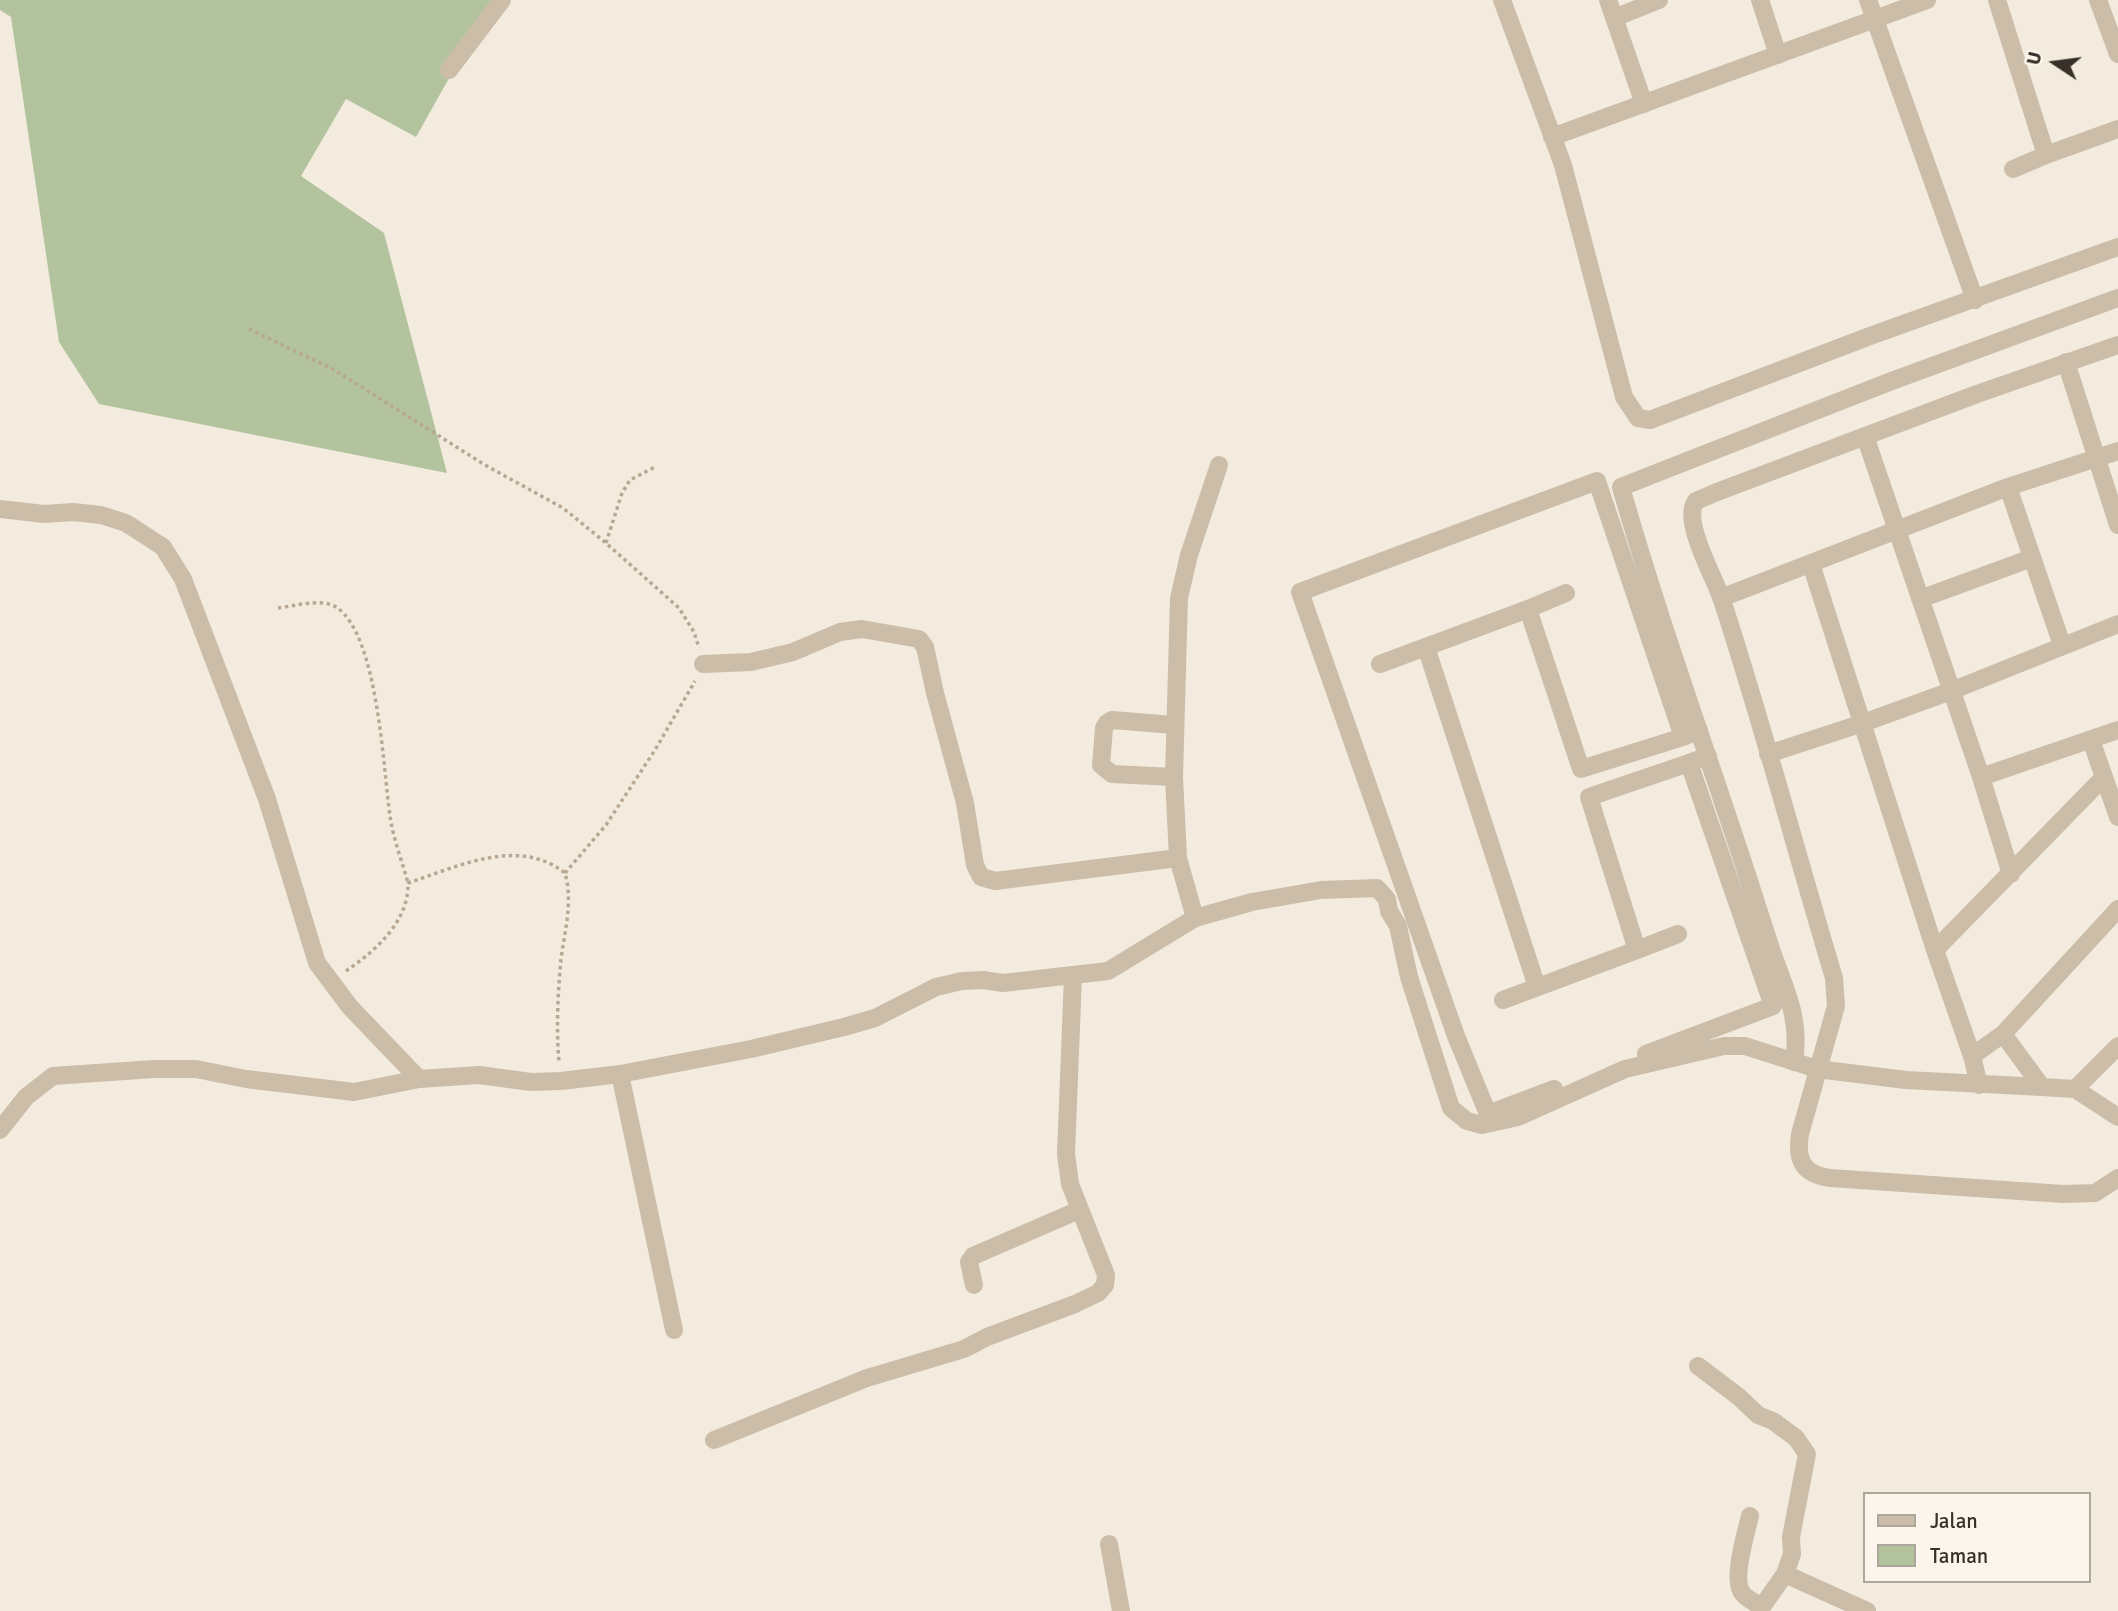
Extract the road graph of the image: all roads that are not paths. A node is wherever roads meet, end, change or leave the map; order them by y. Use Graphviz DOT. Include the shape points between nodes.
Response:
graph roads {
  1 [pos="502,0"];
  2 [pos="1502,0"];
  3 [pos="1608,0"];
  4 [pos="1660,0"];
  5 [pos="1760,0"];
  6 [pos="1868,0"];
  7 [pos="1927,0"];
  8 [pos="1997,0"];
  9 [pos="2098,0"];
  10 [pos="1614,18"];
  11 [pos="1875,20"];
  12 [pos="2118,54"];
  13 [pos="1778,55"];
  14 [pos="449,70"];
  15 [pos="1644,104"];
  16 [pos="2118,129"];
  17 [pos="1552,137"];
  18 [pos="2046,155"];
  19 [pos="2012,169"];
  20 [pos="2118,247"];
  21 [pos="2118,298"];
  22 [pos="1975,300"];
  23 [pos="2118,345"];
  24 [pos="2066,362"];
  25 [pos="1866,436"];
  26 [pos="2118,451"];
  27 [pos="2098,457"];
  28 [pos="1219,465"];
  29 [pos="2008,487"];
  30 [pos="0,509"];
  31 [pos="2118,525"];
  32 [pos="1897,529"];
  33 [pos="2032,558"];
  34 [pos="1811,564"];
  35 [pos="1566,593"];
  36 [pos="1721,598"];
  37 [pos="1920,599"];
  38 [pos="1528,609"];
  39 [pos="2118,624"];
  40 [pos="2062,645"];
  41 [pos="1426,647"];
  42 [pos="703,663"];
  43 [pos="1380,664"];
  44 [pos="1951,691"];
  45 [pos="1863,723"];
  46 [pos="1174,724"];
  47 [pos="2118,730"];
  48 [pos="1691,733"];
  49 [pos="2091,740"];
  50 [pos="1661,744"];
  51 [pos="1768,754"];
  52 [pos="1708,756"];
  53 [pos="1689,763"];
  54 [pos="1581,769"];
  55 [pos="1671,770"];
  56 [pos="1981,776"];
  57 [pos="1174,777"];
  58 [pos="2105,777"];
  59 [pos="1589,797"];
  60 [pos="2118,817"];
  61 [pos="1178,858"];
  62 [pos="2011,874"];
  63 [pos="2118,909"];
  64 [pos="1195,918"];
  65 [pos="1678,934"];
  66 [pos="1637,950"];
  67 [pos="1935,950"];
  68 [pos="1073,976"];
  69 [pos="1537,987"];
  70 [pos="1503,1000"];
  71 [pos="2003,1034"];
  72 [pos="2118,1046"];
  73 [pos="1972,1056"];
  74 [pos="1794,1062"];
  75 [pos="1817,1069"];
  76 [pos="620,1074"];
  77 [pos="419,1079"];
  78 [pos="1979,1085"];
  79 [pos="2042,1087"];
  80 [pos="2075,1089"];
  81 [pos="2118,1117"];
  82 [pos="0,1130"];
  83 [pos="2118,1178"];
  84 [pos="1079,1210"];
  85 [pos="974,1285"];
  86 [pos="674,1330"];
  87 [pos="1698,1366"];
  88 [pos="714,1440"];
  89 [pos="1750,1516"];
  90 [pos="1109,1544"];
  91 [pos="1785,1574"];
  92 [pos="1760,1609"];
  93 [pos="1121,1611"];
  94 [pos="1867,1611"];
  1 -- 14 [label="street"];
  2 -- 17 [label="street"];
  3 -- 10 [label="street"];
  4 -- 10 [label="street"];
  5 -- 13 [label="street"];
  6 -- 11 [label="street"];
  7 -- 11 [label="street"];
  8 -- 18 [label="street"];
  9 -- 12 [label="street"];
  10 -- 15 [label="street"];
  11 -- 13 [label="street"];
  11 -- 22 [label="street"];
  13 -- 15 [label="street"];
  15 -- 17 [label="street"];
  16 -- 18 [label="street"];
  17 -- 22 [label="street" via="1577,214 1624,397 1639,418 1650,420"];
  18 -- 19 [label="street"];
  20 -- 22 [label="street"];
  21 -- 48 [label="street" via="1621,487"];
  23 -- 24 [label="street"];
  24 -- 25 [label="street"];
  24 -- 27 [label="street"];
  25 -- 32 [label="street"];
  25 -- 36 [label="street" via="1694,503 1694,529"];
  26 -- 27 [label="street"];
  27 -- 29 [label="street"];
  27 -- 31 [label="street"];
  28 -- 46 [label="street" via="1179,598"];
  29 -- 32 [label="street"];
  29 -- 33 [label="street"];
  30 -- 77 [label="street" via="101,515 126,523 163,547 183,579 267,799 317,963 350,1007"];
  32 -- 34 [label="street"];
  32 -- 37 [label="street"];
  33 -- 37 [label="street"];
  33 -- 40 [label="street"];
  34 -- 36 [label="street"];
  34 -- 45 [label="street"];
  35 -- 38 [label="street"];
  36 -- 51 [label="street"];
  37 -- 44 [label="street"];
  38 -- 41 [label="street"];
  38 -- 54 [label="street"];
  39 -- 40 [label="street"];
  40 -- 44 [label="street"];
  41 -- 43 [label="street"];
  41 -- 69 [label="street"];
  42 -- 61 [label="street" via="751,662 862,629 919,639 925,647 981,877 995,881"];
  44 -- 45 [label="street"];
  44 -- 56 [label="street"];
  45 -- 51 [label="street"];
  45 -- 67 [label="street"];
  46 -- 57 [label="street"];
  46 -- 57 [label="street" via="1112,720 1104,728 1101,765 1112,774"];
  47 -- 49 [label="street"];
  48 -- 50 [label="street"];
  48 -- 52 [label="street"];
  48 -- 53 [label="street" via="1597,481 1300,592 1488,1114 1773,1006"];
  49 -- 56 [label="street"];
  49 -- 58 [label="street"];
  50 -- 54 [label="street"];
  50 -- 55 [label="street"];
  51 -- 75 [label="street" via="1835,987 1836,1006"];
  52 -- 53 [label="street"];
  52 -- 74 [label="street" via="1792,1001 1798,1039"];
  53 -- 55 [label="street"];
  54 -- 59 [label="street"];
  55 -- 59 [label="street"];
  56 -- 62 [label="street"];
  57 -- 61 [label="street"];
  58 -- 60 [label="street"];
  58 -- 62 [label="street"];
  59 -- 66 [label="street"];
  61 -- 64 [label="street"];
  62 -- 67 [label="street"];
  63 -- 71 [label="street"];
  64 -- 68 [label="street" via="1108,971"];
  64 -- 74 [label="street" via="1321,890 1377,888 1387,898 1398,926 1409,977 1451,1108 1476,1124 1518,1117 1625,1069 1704,1049 1745,1046"];
  65 -- 66 [label="street"];
  66 -- 69 [label="street"];
  67 -- 73 [label="street"];
  68 -- 76 [label="street" via="1003,983 962,981 936,987 875,1018 844,1027"];
  68 -- 84 [label="street" via="1066,1154"];
  69 -- 70 [label="street"];
  71 -- 73 [label="street"];
  71 -- 79 [label="street"];
  72 -- 80 [label="street"];
  73 -- 78 [label="street"];
  74 -- 75 [label="street"];
  75 -- 78 [label="street"];
  75 -- 83 [label="street" via="1798,1148 1807,1170 1817,1176 2080,1195 2095,1193"];
  76 -- 77 [label="street" via="531,1082 479,1075"];
  76 -- 86 [label="street"];
  77 -- 82 [label="street" via="354,1092 196,1069 53,1076 26,1097"];
  78 -- 79 [label="street"];
  79 -- 80 [label="street"];
  80 -- 81 [label="street"];
  84 -- 85 [label="street" via="973,1256 969,1262"];
  84 -- 88 [label="street" via="1106,1275 1098,1293 964,1349 867,1378"];
  87 -- 91 [label="street" via="1758,1415 1796,1438 1807,1454"];
  89 -- 92 [label="street" via="1738,1583 1742,1594"];
  90 -- 93 [label="street"];
  91 -- 92 [label="street"];
  91 -- 94 [label="street"];
}
